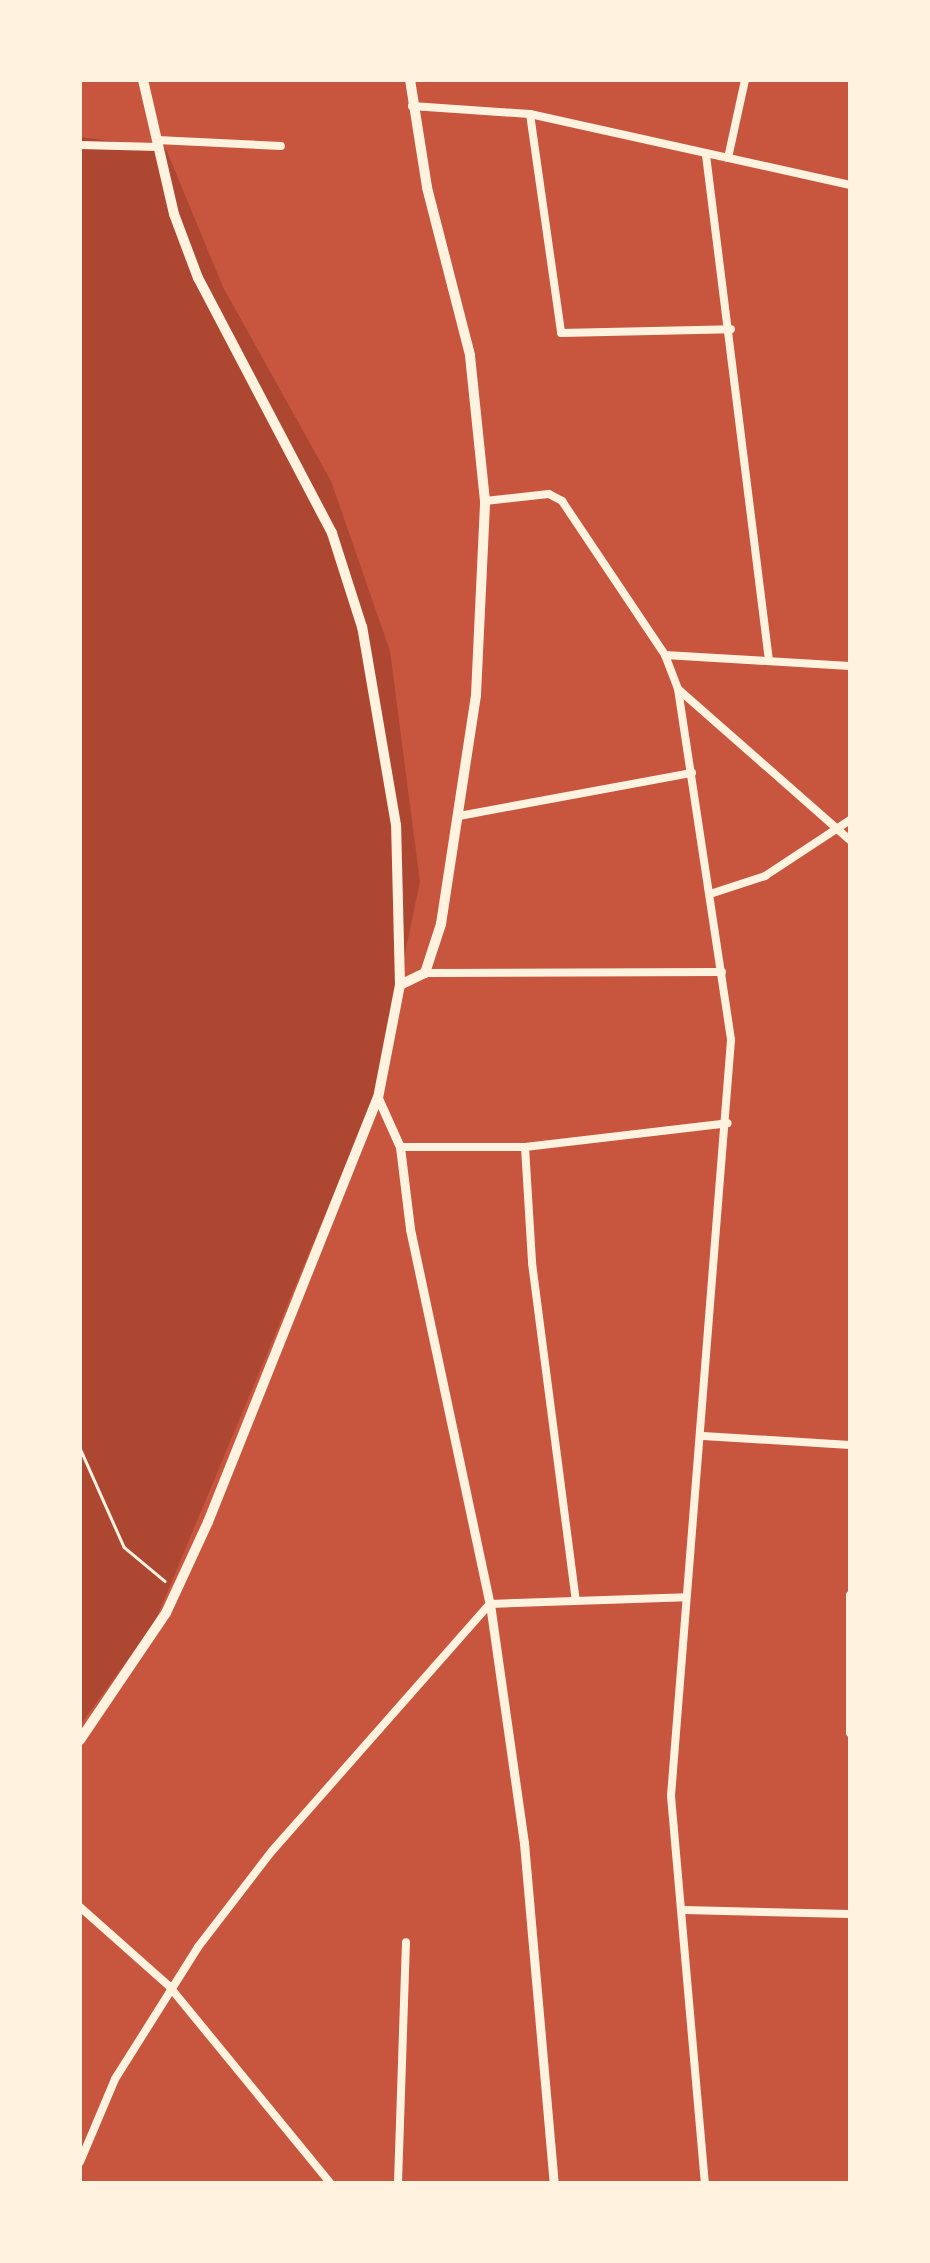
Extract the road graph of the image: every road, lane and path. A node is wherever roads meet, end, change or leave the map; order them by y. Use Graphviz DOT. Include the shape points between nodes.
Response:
graph roads {
  1 [pos="143,80"];
  2 [pos="410,80"];
  3 [pos="745,80"];
  4 [pos="412,106"];
  5 [pos="530,114"];
  6 [pos="80,144"];
  7 [pos="158,144"];
  8 [pos="282,146"];
  9 [pos="706,154"];
  10 [pos="728,158"];
  11 [pos="850,184"];
  12 [pos="731,329"];
  13 [pos="484,501"];
  14 [pos="665,656"];
  15 [pos="769,661"];
  16 [pos="850,666"];
  17 [pos="678,689"];
  18 [pos="692,773"];
  19 [pos="460,816"];
  20 [pos="850,820"];
  21 [pos="839,832"];
  22 [pos="850,840"];
  23 [pos="710,894"];
  24 [pos="722,972"];
  25 [pos="426,973"];
  26 [pos="400,985"];
  27 [pos="378,1098"];
  28 [pos="728,1123"];
  29 [pos="400,1147"];
  30 [pos="525,1147"];
  31 [pos="703,1436"];
  32 [pos="850,1445"];
  33 [pos="80,1448"];
  34 [pos="178,1589"];
  35 [pos="850,1594"];
  36 [pos="686,1597"];
  37 [pos="576,1600"];
  38 [pos="490,1604"];
  39 [pos="850,1733"];
  40 [pos="80,1740"];
  41 [pos="80,1907"];
  42 [pos="684,1910"];
  43 [pos="850,1914"];
  44 [pos="406,1942"];
  45 [pos="169,1986"];
  46 [pos="80,2162"];
  47 [pos="330,2183"];
  48 [pos="398,2183"];
  49 [pos="554,2183"];
  50 [pos="705,2183"];
  1 -- 7 [label="main road"];
  2 -- 4 [label="main road"];
  3 -- 10 [label="street"];
  4 -- 5 [label="street"];
  4 -- 13 [label="main road" via="470,355"];
  5 -- 9 [label="street"];
  5 -- 12 [label="street" via="560,333"];
  6 -- 7 [label="street"];
  7 -- 8 [label="street"];
  7 -- 26 [label="main road" via="198,278 332,533 362,627 396,824"];
  9 -- 10 [label="street"];
  9 -- 12 [label="street"];
  10 -- 11 [label="street"];
  12 -- 15 [label="street"];
  13 -- 14 [label="street" via="549,494 562,501"];
  13 -- 19 [label="main road" via="476,695"];
  14 -- 15 [label="street"];
  14 -- 17 [label="street"];
  15 -- 16 [label="street"];
  17 -- 18 [label="street"];
  17 -- 21 [label="street"];
  18 -- 19 [label="street"];
  18 -- 23 [label="street"];
  19 -- 25 [label="main road"];
  20 -- 21 [label="street"];
  21 -- 22 [label="street"];
  21 -- 23 [label="street" via="765,876"];
  23 -- 24 [label="street"];
  24 -- 25 [label="street"];
  24 -- 28 [label="street" via="731,1040"];
  25 -- 26 [label="main road"];
  26 -- 27 [label="main road"];
  27 -- 29 [label="street"];
  27 -- 34 [label="main road"];
  28 -- 30 [label="street"];
  28 -- 31 [label="street"];
  29 -- 30 [label="street"];
  29 -- 38 [label="street" via="410,1229"];
  30 -- 37 [label="street" via="532,1263"];
  31 -- 32 [label="street"];
  31 -- 36 [label="street"];
  33 -- 34 [label="path" via="124,1547"];
  34 -- 40 [label="main road" via="124,1683"];
  35 -- 39 [label="street"];
  36 -- 37 [label="street"];
  36 -- 42 [label="street" via="671,1796"];
  37 -- 38 [label="street"];
  38 -- 45 [label="street" via="272,1851"];
  38 -- 49 [label="street" via="524,1843"];
  41 -- 45 [label="street"];
  42 -- 43 [label="street"];
  42 -- 50 [label="street"];
  44 -- 48 [label="street"];
  45 -- 46 [label="street" via="115,2079"];
  45 -- 47 [label="street"];
}
